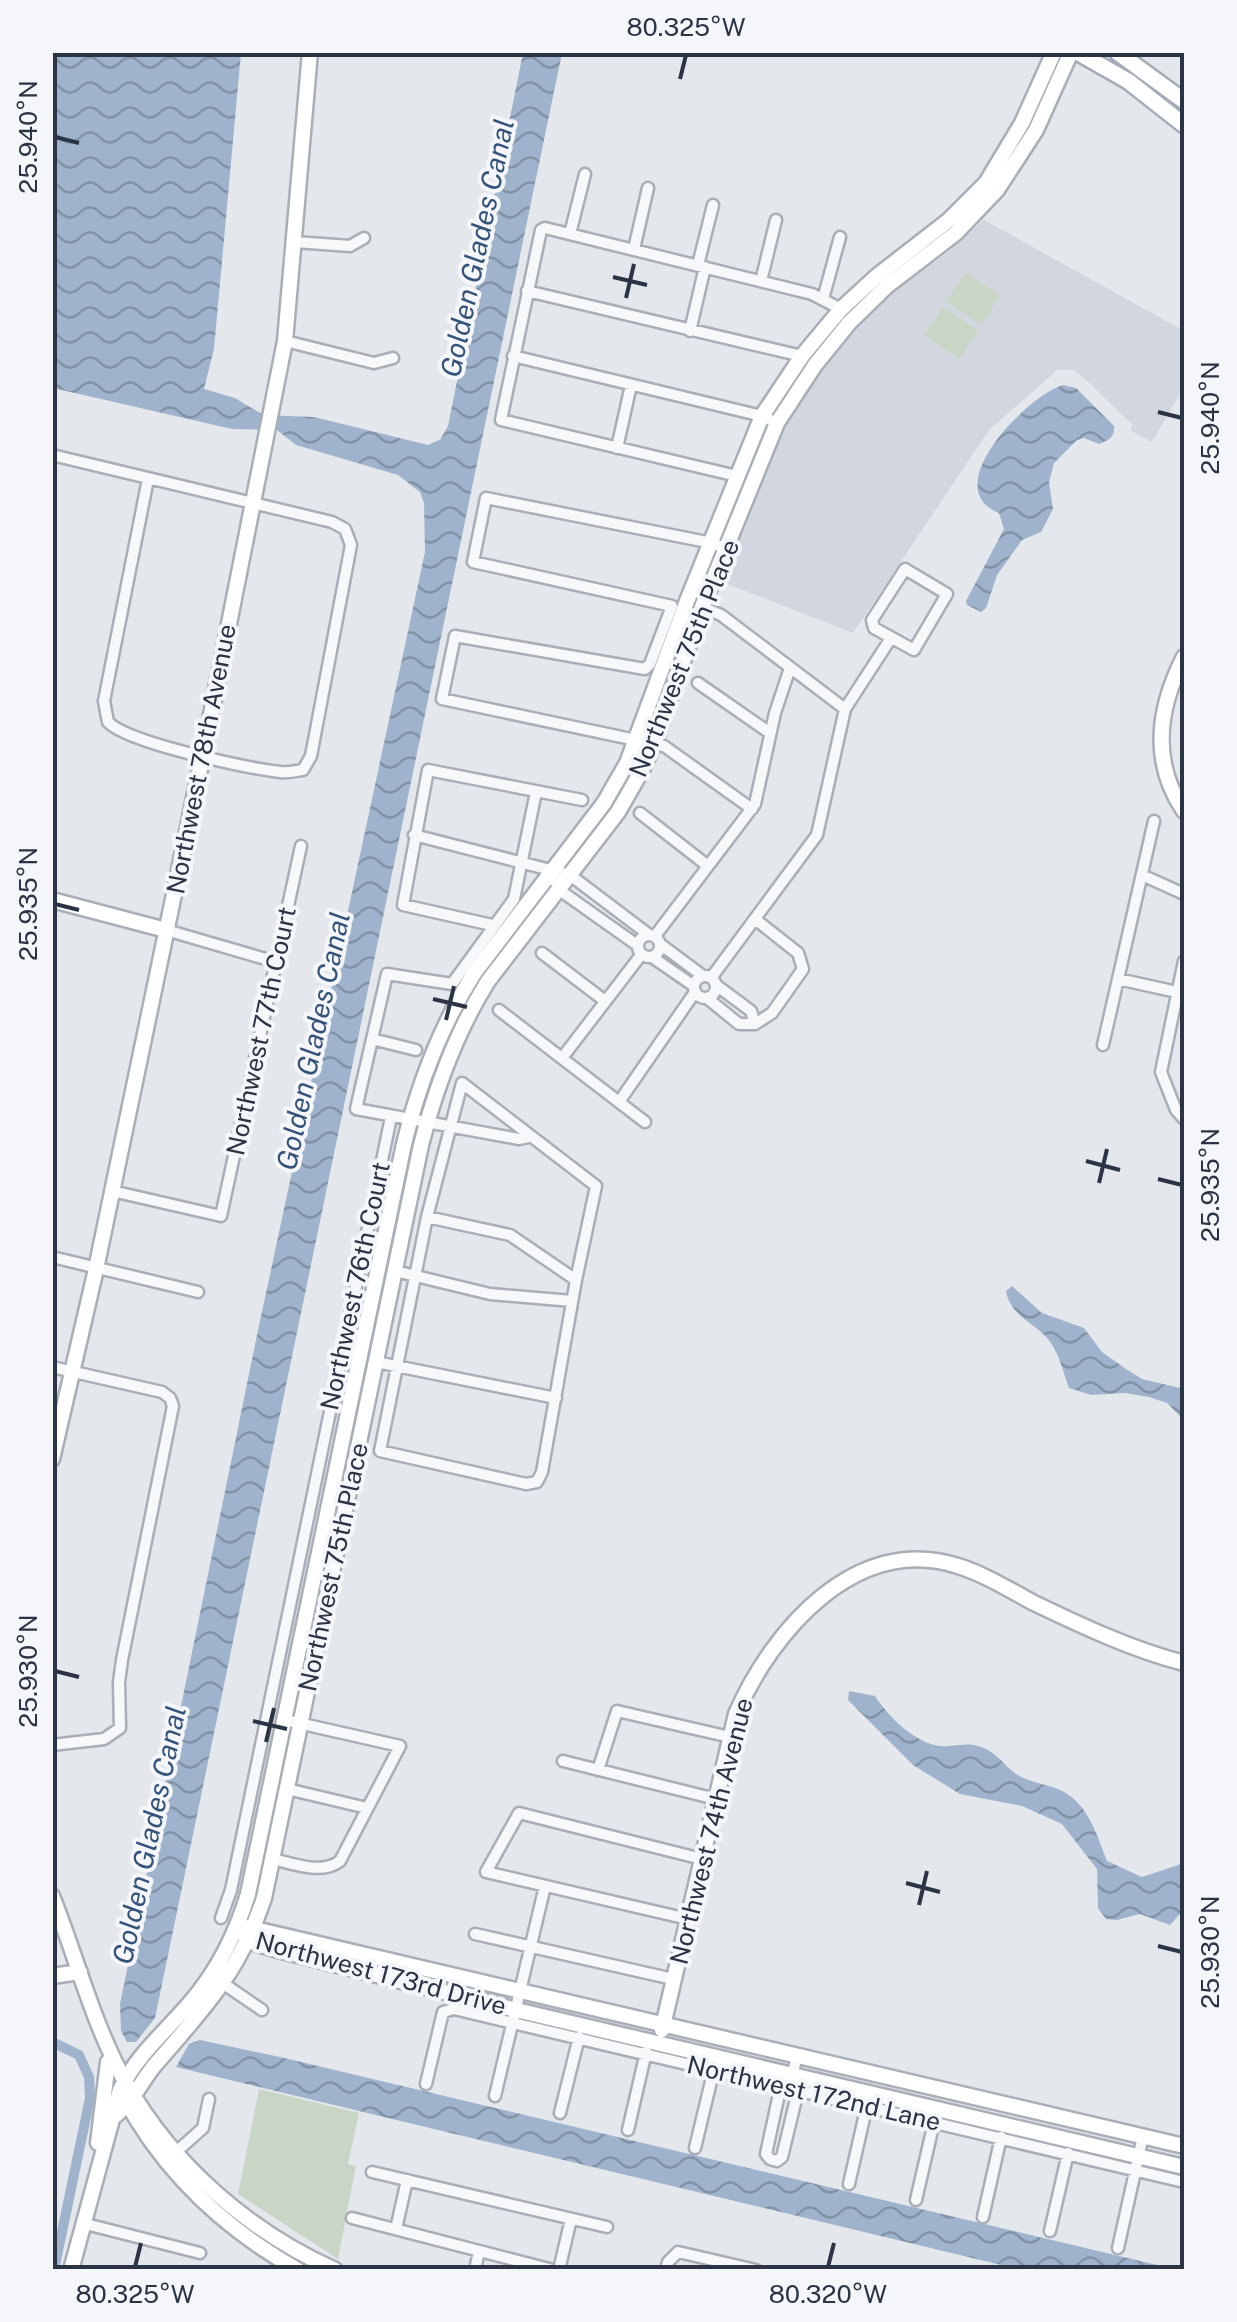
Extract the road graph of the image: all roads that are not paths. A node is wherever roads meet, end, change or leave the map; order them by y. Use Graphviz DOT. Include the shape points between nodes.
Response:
graph roads {
  1 [pos="310,52"];
  2 [pos="1054,52"];
  3 [pos="1074,52"];
  4 [pos="1116,52"];
  5 [pos="1184,100"];
  6 [pos="1184,125"];
  7 [pos="585,174"];
  8 [pos="648,188"];
  9 [pos="713,205"];
  10 [pos="776,220"];
  11 [pos="570,234"];
  12 [pos="840,237"];
  13 [pos="364,238"];
  14 [pos="295,242"];
  15 [pos="634,249"];
  16 [pos="702,266"];
  17 [pos="761,281"];
  18 [pos="526,291"];
  19 [pos="823,298"];
  20 [pos="841,309"];
  21 [pos="690,332"];
  22 [pos="285,341"];
  23 [pos="513,356"];
  24 [pos="802,356"];
  25 [pos="393,358"];
  26 [pos="632,385"];
  27 [pos="762,416"];
  28 [pos="777,424"];
  29 [pos="617,448"];
  30 [pos="52,454"];
  31 [pos="737,476"];
  32 [pos="148,479"];
  33 [pos="252,504"];
  34 [pos="712,543"];
  35 [pos="727,550"];
  36 [pos="702,607"];
  37 [pos="891,638"];
  38 [pos="1184,657"];
  39 [pos="790,668"];
  40 [pos="698,683"];
  41 [pos="845,710"];
  42 [pos="770,733"];
  43 [pos="637,740"];
  44 [pos="654,744"];
  45 [pos="203,756"];
  46 [pos="536,792"];
  47 [pos="582,800"];
  48 [pos="752,808"];
  49 [pos="1184,812"];
  50 [pos="640,814"];
  51 [pos="1154,821"];
  52 [pos="414,836"];
  53 [pos="301,846"];
  54 [pos="522,860"];
  55 [pos="708,866"];
  56 [pos="552,872"];
  57 [pos="570,875"];
  58 [pos="1142,875"];
  59 [pos="558,889"];
  60 [pos="1184,894"];
  61 [pos="52,900"];
  62 [pos="755,919"];
  63 [pos="492,925"];
  64 [pos="166,930"];
  65 [pos="654,938"];
  66 [pos="643,952"];
  67 [pos="542,953"];
  68 [pos="276,962"];
  69 [pos="1184,962"];
  70 [pos="1118,978"];
  71 [pos="710,980"];
  72 [pos="694,989"];
  73 [pos="1176,992"];
  74 [pos="707,998"];
  75 [pos="605,1001"];
  76 [pos="499,1010"];
  77 [pos="756,1024"];
  78 [pos="372,1039"];
  79 [pos="1103,1045"];
  80 [pos="416,1050"];
  81 [pos="562,1058"];
  82 [pos="618,1102"];
  83 [pos="391,1117"];
  84 [pos="1184,1119"];
  85 [pos="410,1120"];
  86 [pos="645,1122"];
  87 [pos="426,1123"];
  88 [pos="448,1127"];
  89 [pos="528,1137"];
  90 [pos="112,1191"];
  91 [pos="428,1217"];
  92 [pos="52,1257"];
  93 [pos="96,1269"];
  94 [pos="395,1271"];
  95 [pos="416,1275"];
  96 [pos="576,1280"];
  97 [pos="198,1292"];
  98 [pos="572,1301"];
  99 [pos="366,1332"];
  100 [pos="376,1362"];
  101 [pos="396,1366"];
  102 [pos="52,1367"];
  103 [pos="72,1372"];
  104 [pos="556,1398"];
  105 [pos="320,1454"];
  106 [pos="52,1459"];
  107 [pos="347,1460"];
  108 [pos="1184,1663"];
  109 [pos="293,1722"];
  110 [pos="730,1737"];
  111 [pos="52,1745"];
  112 [pos="563,1761"];
  113 [pos="598,1770"];
  114 [pos="287,1789"];
  115 [pos="716,1799"];
  116 [pos="366,1808"];
  117 [pos="702,1858"];
  118 [pos="273,1859"];
  119 [pos="545,1886"];
  120 [pos="231,1890"];
  121 [pos="248,1894"];
  122 [pos="52,1896"];
  123 [pos="221,1918"];
  124 [pos="688,1919"];
  125 [pos="237,1926"];
  126 [pos="251,1934"];
  127 [pos="474,1934"];
  128 [pos="530,1947"];
  129 [pos="80,1972"];
  130 [pos="52,1976"];
  131 [pos="673,1979"];
  132 [pos="224,1984"];
  133 [pos="520,1991"];
  134 [pos="262,2010"];
  135 [pos="514,2016"];
  136 [pos="663,2024"];
  137 [pos="579,2037"];
  138 [pos="653,2048"];
  139 [pos="109,2053"];
  140 [pos="143,2055"];
  141 [pos="797,2055"];
  142 [pos="714,2068"];
  143 [pos="152,2070"];
  144 [pos="791,2081"];
  145 [pos="426,2084"];
  146 [pos="495,2096"];
  147 [pos="125,2097"];
  148 [pos="209,2099"];
  149 [pos="867,2105"];
  150 [pos="146,2112"];
  151 [pos="560,2113"];
  152 [pos="934,2122"];
  153 [pos="628,2130"];
  154 [pos="144,2132"];
  155 [pos="1143,2136"];
  156 [pos="1001,2137"];
  157 [pos="106,2142"];
  158 [pos="1184,2146"];
  159 [pos="695,2148"];
  160 [pos="176,2152"];
  161 [pos="1068,2154"];
  162 [pos="1137,2163"];
  163 [pos="1184,2166"];
  164 [pos="372,2172"];
  165 [pos="408,2180"];
  166 [pos="1184,2182"];
  167 [pos="849,2184"];
  168 [pos="91,2188"];
  169 [pos="916,2200"];
  170 [pos="983,2217"];
  171 [pos="352,2218"];
  172 [pos="570,2218"];
  173 [pos="82,2223"];
  174 [pos="607,2226"];
  175 [pos="396,2230"];
  176 [pos="1050,2232"];
  177 [pos="1118,2248"];
  178 [pos="479,2251"];
  179 [pos="200,2253"];
  180 [pos="71,2270"];
  181 [pos="298,2270"];
  182 [pos="335,2270"];
  183 [pos="475,2270"];
  184 [pos="556,2270"];
  185 [pos="666,2270"];
  186 [pos="756,2270"];
  1 -- 14 [label="street, Northwest 78th Avenue"];
  2 -- 20 [label="street, Northwest 75th Place" via="986,183"];
  3 -- 6 [label="main road"];
  3 -- 28 [label="street, Northwest 75th Place" via="997,190 849,323"];
  4 -- 5 [label="main road"];
  7 -- 11 [label="street"];
  8 -- 15 [label="street"];
  9 -- 16 [label="street"];
  10 -- 17 [label="street"];
  11 -- 15 [label="street"];
  11 -- 18 [label="street" via="541,230"];
  12 -- 19 [label="street"];
  13 -- 14 [label="street" via="350,246"];
  14 -- 22 [label="street, Northwest 78th Avenue"];
  15 -- 16 [label="street"];
  16 -- 17 [label="street"];
  16 -- 21 [label="street"];
  17 -- 19 [label="street"];
  18 -- 21 [label="street"];
  18 -- 23 [label="street"];
  19 -- 20 [label="street"];
  20 -- 24 [label="street, Northwest 75th Place"];
  21 -- 24 [label="street"];
  22 -- 25 [label="street" via="374,363"];
  22 -- 33 [label="street, Northwest 78th Avenue"];
  23 -- 26 [label="street"];
  23 -- 29 [label="street" via="501,420"];
  24 -- 27 [label="street, Northwest 75th Place"];
  26 -- 27 [label="street"];
  26 -- 29 [label="street"];
  27 -- 28 [label="street"];
  27 -- 31 [label="street, Northwest 75th Place"];
  28 -- 35 [label="street, Northwest 75th Place"];
  29 -- 31 [label="street"];
  30 -- 32 [label="street"];
  31 -- 34 [label="street, Northwest 75th Place"];
  32 -- 33 [label="street"];
  32 -- 45 [label="street" via="104,701 108,722"];
  33 -- 45 [label="street, Northwest 78th Avenue"];
  33 -- 45 [label="street" via="332,522 345,529 351,544 311,756 303,770 285,773"];
  34 -- 35 [label="street"];
  34 -- 43 [label="street, Northwest 75th Place"];
  34 -- 43 [label="street" via="486,498 472,562 672,606 645,669 456,636 442,699"];
  35 -- 36 [label="street, Northwest 75th Place"];
  36 -- 39 [label="street"];
  36 -- 44 [label="street, Northwest 75th Place"];
  37 -- 37 [label="street" via="872,620 903,570 946,590 917,648"];
  37 -- 41 [label="street"];
  38 -- 49 [label="street" via="1160,725 1163,763"];
  39 -- 41 [label="street"];
  39 -- 42 [label="street"];
  40 -- 42 [label="street"];
  41 -- 62 [label="street" via="818,835"];
  42 -- 48 [label="street"];
  43 -- 44 [label="street"];
  43 -- 56 [label="street, Northwest 75th Place" via="604,803"];
  44 -- 48 [label="street"];
  44 -- 57 [label="street, Northwest 75th Place" via="618,812"];
  45 -- 64 [label="street, Northwest 78th Avenue"];
  46 -- 47 [label="street"];
  46 -- 52 [label="street" via="428,770"];
  46 -- 54 [label="street"];
  48 -- 55 [label="street"];
  50 -- 55 [label="street"];
  51 -- 58 [label="street"];
  52 -- 54 [label="street"];
  52 -- 63 [label="street" via="402,905"];
  53 -- 68 [label="street, Northwest 77th Court"];
  54 -- 56 [label="street"];
  54 -- 63 [label="street" via="514,899"];
  55 -- 65 [label="street"];
  56 -- 57 [label="street"];
  56 -- 59 [label="street"];
  56 -- 85 [label="street, Northwest 75th Place" via="458,999"];
  57 -- 59 [label="street, Northwest 75th Place"];
  57 -- 65 [label="street"];
  58 -- 60 [label="street"];
  58 -- 70 [label="street"];
  59 -- 66 [label="street"];
  59 -- 87 [label="street, Northwest 75th Place" via="472,1006"];
  61 -- 64 [label="street"];
  62 -- 71 [label="street"];
  62 -- 77 [label="street" via="798,953 803,969 772,1014"];
  63 -- 78 [label="street" via="452,984 386,974"];
  64 -- 68 [label="street"];
  64 -- 90 [label="street, Northwest 78th Avenue"];
  65 -- 66 [label="street" via="639,939"];
  65 -- 66 [label="street" via="658,952"];
  65 -- 71 [label="street"];
  66 -- 72 [label="street"];
  66 -- 75 [label="street"];
  67 -- 75 [label="street"];
  68 -- 90 [label="street, Northwest 77th Court" via="221,1216"];
  69 -- 73 [label="street"];
  70 -- 73 [label="street"];
  70 -- 79 [label="street"];
  71 -- 72 [label="street"];
  71 -- 74 [label="street"];
  71 -- 77 [label="street" via="750,1010"];
  72 -- 74 [label="street"];
  72 -- 82 [label="street"];
  73 -- 84 [label="street" via="1161,1072"];
  74 -- 77 [label="street" via="739,1024"];
  75 -- 81 [label="street"];
  76 -- 81 [label="street"];
  78 -- 80 [label="street"];
  78 -- 83 [label="street" via="356,1109"];
  81 -- 82 [label="street"];
  82 -- 86 [label="street"];
  83 -- 85 [label="street"];
  83 -- 105 [label="street, Northwest 76th Court"];
  85 -- 87 [label="street"];
  85 -- 99 [label="street, Northwest 75th Place"];
  87 -- 88 [label="street"];
  87 -- 94 [label="street, Northwest 75th Place"];
  88 -- 89 [label="street"];
  88 -- 89 [label="street" via="462,1083"];
  88 -- 91 [label="street"];
  89 -- 96 [label="street" via="596,1186"];
  90 -- 93 [label="street, Northwest 78th Avenue"];
  91 -- 95 [label="street"];
  91 -- 96 [label="street" via="510,1234"];
  92 -- 93 [label="street"];
  93 -- 97 [label="street"];
  93 -- 103 [label="street, Northwest 78th Avenue"];
  94 -- 95 [label="street"];
  94 -- 100 [label="street, Northwest 75th Place"];
  95 -- 98 [label="street" via="490,1294"];
  95 -- 101 [label="street"];
  96 -- 98 [label="street"];
  98 -- 104 [label="street"];
  99 -- 100 [label="street"];
  99 -- 107 [label="street, Northwest 75th Place"];
  100 -- 101 [label="street"];
  100 -- 107 [label="street, Northwest 75th Place"];
  101 -- 104 [label="street"];
  101 -- 104 [label="street" via="380,1451 526,1484 542,1472"];
  102 -- 103 [label="street"];
  103 -- 106 [label="street, Northwest 78th Avenue"];
  103 -- 111 [label="street" via="162,1392 170,1398 172,1422 119,1682 120,1728 104,1739"];
  105 -- 107 [label="street"];
  105 -- 120 [label="street, Northwest 76th Court"];
  107 -- 109 [label="street, Northwest 75th Place"];
  108 -- 110 [label="street, Northwest 74th Avenue" via="1082,1626 956,1565 891,1561 854,1575 807,1608 749,1683"];
  109 -- 114 [label="street, Northwest 75th Place"];
  109 -- 116 [label="street" via="400,1746"];
  109 -- 121 [label="street, Northwest 75th Place"];
  110 -- 113 [label="street" via="616,1711"];
  110 -- 115 [label="street, Northwest 74th Avenue"];
  112 -- 113 [label="street"];
  113 -- 115 [label="street"];
  114 -- 116 [label="street"];
  114 -- 118 [label="street, Northwest 75th Place"];
  115 -- 117 [label="street, Northwest 74th Avenue"];
  116 -- 118 [label="street" via="332,1867"];
  117 -- 119 [label="street" via="519,1814 486,1872"];
  117 -- 124 [label="street, Northwest 74th Avenue"];
  118 -- 126 [label="street, Northwest 75th Place"];
  119 -- 124 [label="street"];
  119 -- 128 [label="street"];
  120 -- 121 [label="street"];
  120 -- 123 [label="street, Northwest 76th Court"];
  121 -- 125 [label="street, Northwest 75th Place"];
  122 -- 129 [label="street"];
  124 -- 131 [label="street, Northwest 74th Avenue"];
  125 -- 126 [label="street, Northwest 173rd Drive"];
  125 -- 140 [label="street, Northwest 75th Place" via="198,1992"];
  126 -- 132 [label="street, Northwest 75th Place"];
  126 -- 133 [label="street, Northwest 173rd Drive"];
  126 -- 135 [label="street, Northwest 173rd Drive"];
  127 -- 128 [label="street"];
  128 -- 131 [label="street"];
  128 -- 133 [label="street"];
  129 -- 130 [label="street"];
  129 -- 139 [label="street"];
  131 -- 136 [label="street, Northwest 74th Avenue"];
  132 -- 134 [label="street"];
  132 -- 143 [label="street, Northwest 75th Place"];
  133 -- 135 [label="street"];
  133 -- 136 [label="street, Northwest 173rd Drive"];
  135 -- 137 [label="street, Northwest 172nd Lane"];
  135 -- 138 [label="street, Northwest 173rd Drive"];
  135 -- 145 [label="street, Northwest 172nd Lane" via="444,2012"];
  135 -- 146 [label="street"];
  136 -- 138 [label="street, Northwest 74th Avenue"];
  136 -- 141 [label="street, Northwest 173rd Drive"];
  137 -- 138 [label="street, Northwest 172nd Lane"];
  137 -- 151 [label="street"];
  138 -- 142 [label="street, Northwest 172nd Lane"];
  138 -- 144 [label="street, Northwest 173rd Drive"];
  138 -- 153 [label="street, Northwest 74th Avenue"];
  139 -- 140 [label="street"];
  139 -- 147 [label="street"];
  139 -- 168 [label="street"];
  140 -- 147 [label="street, Northwest 75th Place"];
  141 -- 144 [label="street"];
  141 -- 155 [label="street, Northwest 173rd Drive"];
  142 -- 144 [label="street, Northwest 172nd Lane"];
  142 -- 159 [label="street"];
  143 -- 147 [label="street, Northwest 75th Place"];
  143 -- 150 [label="street" via="144,2086"];
  144 -- 144 [label="street" via="780,2094 766,2154 777,2161 796,2098"];
  144 -- 149 [label="street, Northwest 172nd Lane"];
  144 -- 162 [label="street, Northwest 173rd Drive"];
  147 -- 150 [label="street"];
  147 -- 154 [label="street"];
  147 -- 157 [label="street"];
  148 -- 160 [label="street" via="203,2128"];
  149 -- 152 [label="street, Northwest 172nd Lane"];
  149 -- 167 [label="street"];
  150 -- 160 [label="street"];
  152 -- 156 [label="street, Northwest 172nd Lane"];
  152 -- 169 [label="street"];
  154 -- 157 [label="street" via="130,2129"];
  154 -- 181 [label="street" via="217,2215"];
  155 -- 158 [label="street, Northwest 173rd Drive"];
  155 -- 162 [label="street"];
  156 -- 161 [label="street, Northwest 172nd Lane"];
  156 -- 170 [label="street"];
  157 -- 168 [label="street"];
  160 -- 182 [label="street" via="262,2230"];
  161 -- 162 [label="street, Northwest 172nd Lane"];
  161 -- 176 [label="street"];
  162 -- 163 [label="street, Northwest 173rd Drive"];
  162 -- 166 [label="street, Northwest 172nd Lane"];
  162 -- 177 [label="street"];
  164 -- 165 [label="street"];
  165 -- 172 [label="street"];
  165 -- 175 [label="street"];
  168 -- 173 [label="street"];
  171 -- 175 [label="street"];
  172 -- 174 [label="street"];
  172 -- 184 [label="street"];
  173 -- 179 [label="street"];
  173 -- 180 [label="street"];
  175 -- 178 [label="street"];
  178 -- 183 [label="street"];
  178 -- 184 [label="street"];
  185 -- 186 [label="street" via="678,2252"];
}
